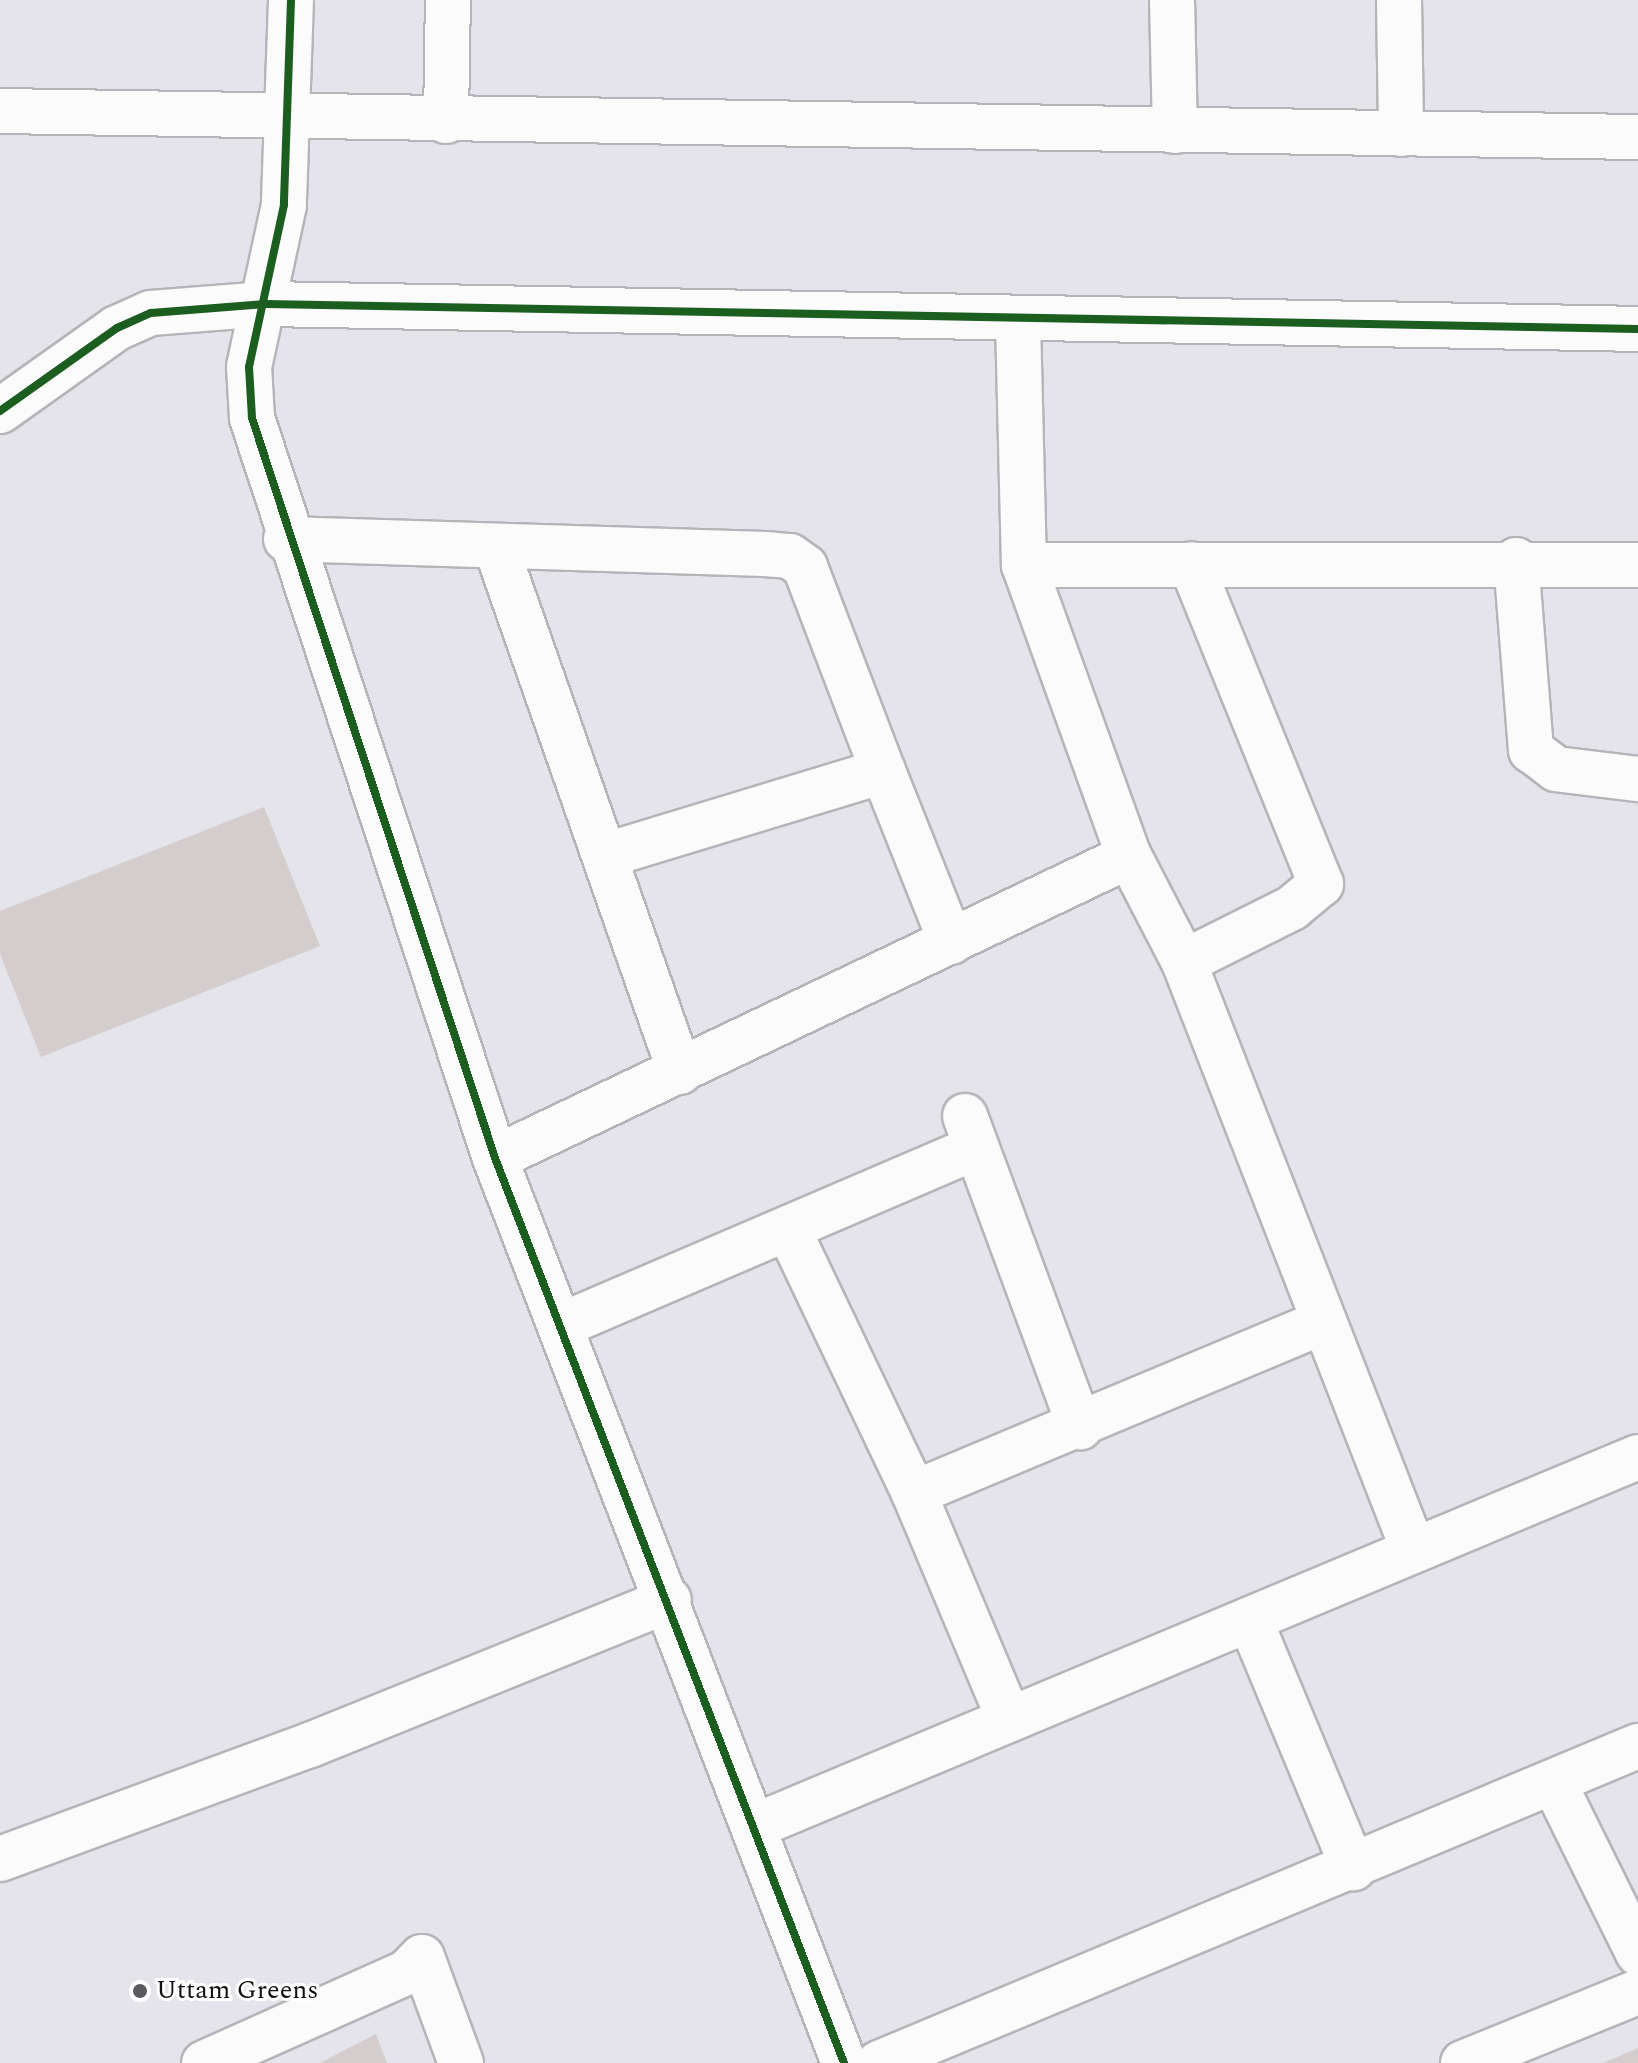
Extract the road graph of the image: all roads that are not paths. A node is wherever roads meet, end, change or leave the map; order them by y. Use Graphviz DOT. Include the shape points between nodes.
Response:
graph roads {
  1 [pos="291,0"];
  2 [pos="448,0"];
  3 [pos="1172,0"];
  4 [pos="1399,0"];
  5 [pos="0,111"];
  6 [pos="292,118"];
  7 [pos="446,121"];
  8 [pos="1175,131"];
  9 [pos="1401,134"];
  10 [pos="1638,137"];
  11 [pos="266,304"];
  12 [pos="1018,321"];
  13 [pos="1638,329"];
  14 [pos="0,411"];
  15 [pos="286,539"];
  16 [pos="497,550"];
  17 [pos="1516,560"];
  18 [pos="1191,564"];
  19 [pos="1024,565"];
  20 [pos="1638,565"];
  21 [pos="883,771"];
  22 [pos="1638,779"];
  23 [pos="607,855"];
  24 [pos="1129,856"];
  25 [pos="951,942"];
  26 [pos="1184,962"];
  27 [pos="680,1072"];
  28 [pos="495,1158"];
  29 [pos="790,1233"];
  30 [pos="1320,1323"];
  31 [pos="564,1324"];
  32 [pos="1080,1427"];
  33 [pos="1638,1457"];
  34 [pos="914,1493"];
  35 [pos="1413,1549"];
  36 [pos="669,1600"];
  37 [pos="1250,1620"];
  38 [pos="1008,1717"];
  39 [pos="1638,1746"];
  40 [pos="1554,1783"];
  41 [pos="755,1826"];
  42 [pos="0,1859"];
  43 [pos="1353,1868"];
  44 [pos="1638,1953"];
  45 [pos="1638,1992"];
  46 [pos="204,2063"];
  47 [pos="461,2063"];
  48 [pos="844,2063"];
  49 [pos="879,2063"];
  50 [pos="1463,2063"];
  1 -- 6 [label="street"];
  2 -- 7 [label="street"];
  3 -- 8 [label="street"];
  4 -- 9 [label="street"];
  5 -- 6 [label="street"];
  6 -- 7 [label="street"];
  6 -- 11 [label="street"];
  7 -- 8 [label="street"];
  8 -- 9 [label="street"];
  9 -- 10 [label="street"];
  11 -- 12 [label="street"];
  11 -- 14 [label="street" via="151,313 117,328"];
  11 -- 15 [label="street" via="249,367 252,418"];
  12 -- 13 [label="street"];
  12 -- 19 [label="street"];
  15 -- 16 [label="street"];
  15 -- 28 [label="street"];
  16 -- 21 [label="street" via="790,556 816,586"];
  16 -- 23 [label="street"];
  17 -- 18 [label="street"];
  17 -- 20 [label="street"];
  17 -- 22 [label="street" via="1531,750 1556,769"];
  18 -- 19 [label="street"];
  18 -- 26 [label="street" via="1321,884 1292,908"];
  19 -- 24 [label="street"];
  21 -- 23 [label="street"];
  21 -- 25 [label="street"];
  23 -- 27 [label="street"];
  24 -- 25 [label="street"];
  24 -- 26 [label="street"];
  25 -- 27 [label="street"];
  26 -- 30 [label="street"];
  27 -- 28 [label="street"];
  28 -- 31 [label="street"];
  29 -- 31 [label="street"];
  29 -- 32 [label="street" via="970,1132"];
  29 -- 34 [label="street"];
  30 -- 32 [label="street"];
  30 -- 35 [label="street"];
  31 -- 36 [label="street"];
  32 -- 34 [label="street"];
  33 -- 35 [label="street"];
  34 -- 38 [label="street"];
  35 -- 37 [label="street"];
  36 -- 41 [label="street"];
  36 -- 42 [label="street" via="310,1745"];
  37 -- 38 [label="street"];
  37 -- 43 [label="street"];
  38 -- 41 [label="street"];
  39 -- 40 [label="street"];
  40 -- 43 [label="street"];
  40 -- 44 [label="street"];
  41 -- 48 [label="street"];
  43 -- 49 [label="street"];
  45 -- 50 [label="street"];
  46 -- 47 [label="street" via="407,1972 422,1957"];
}
